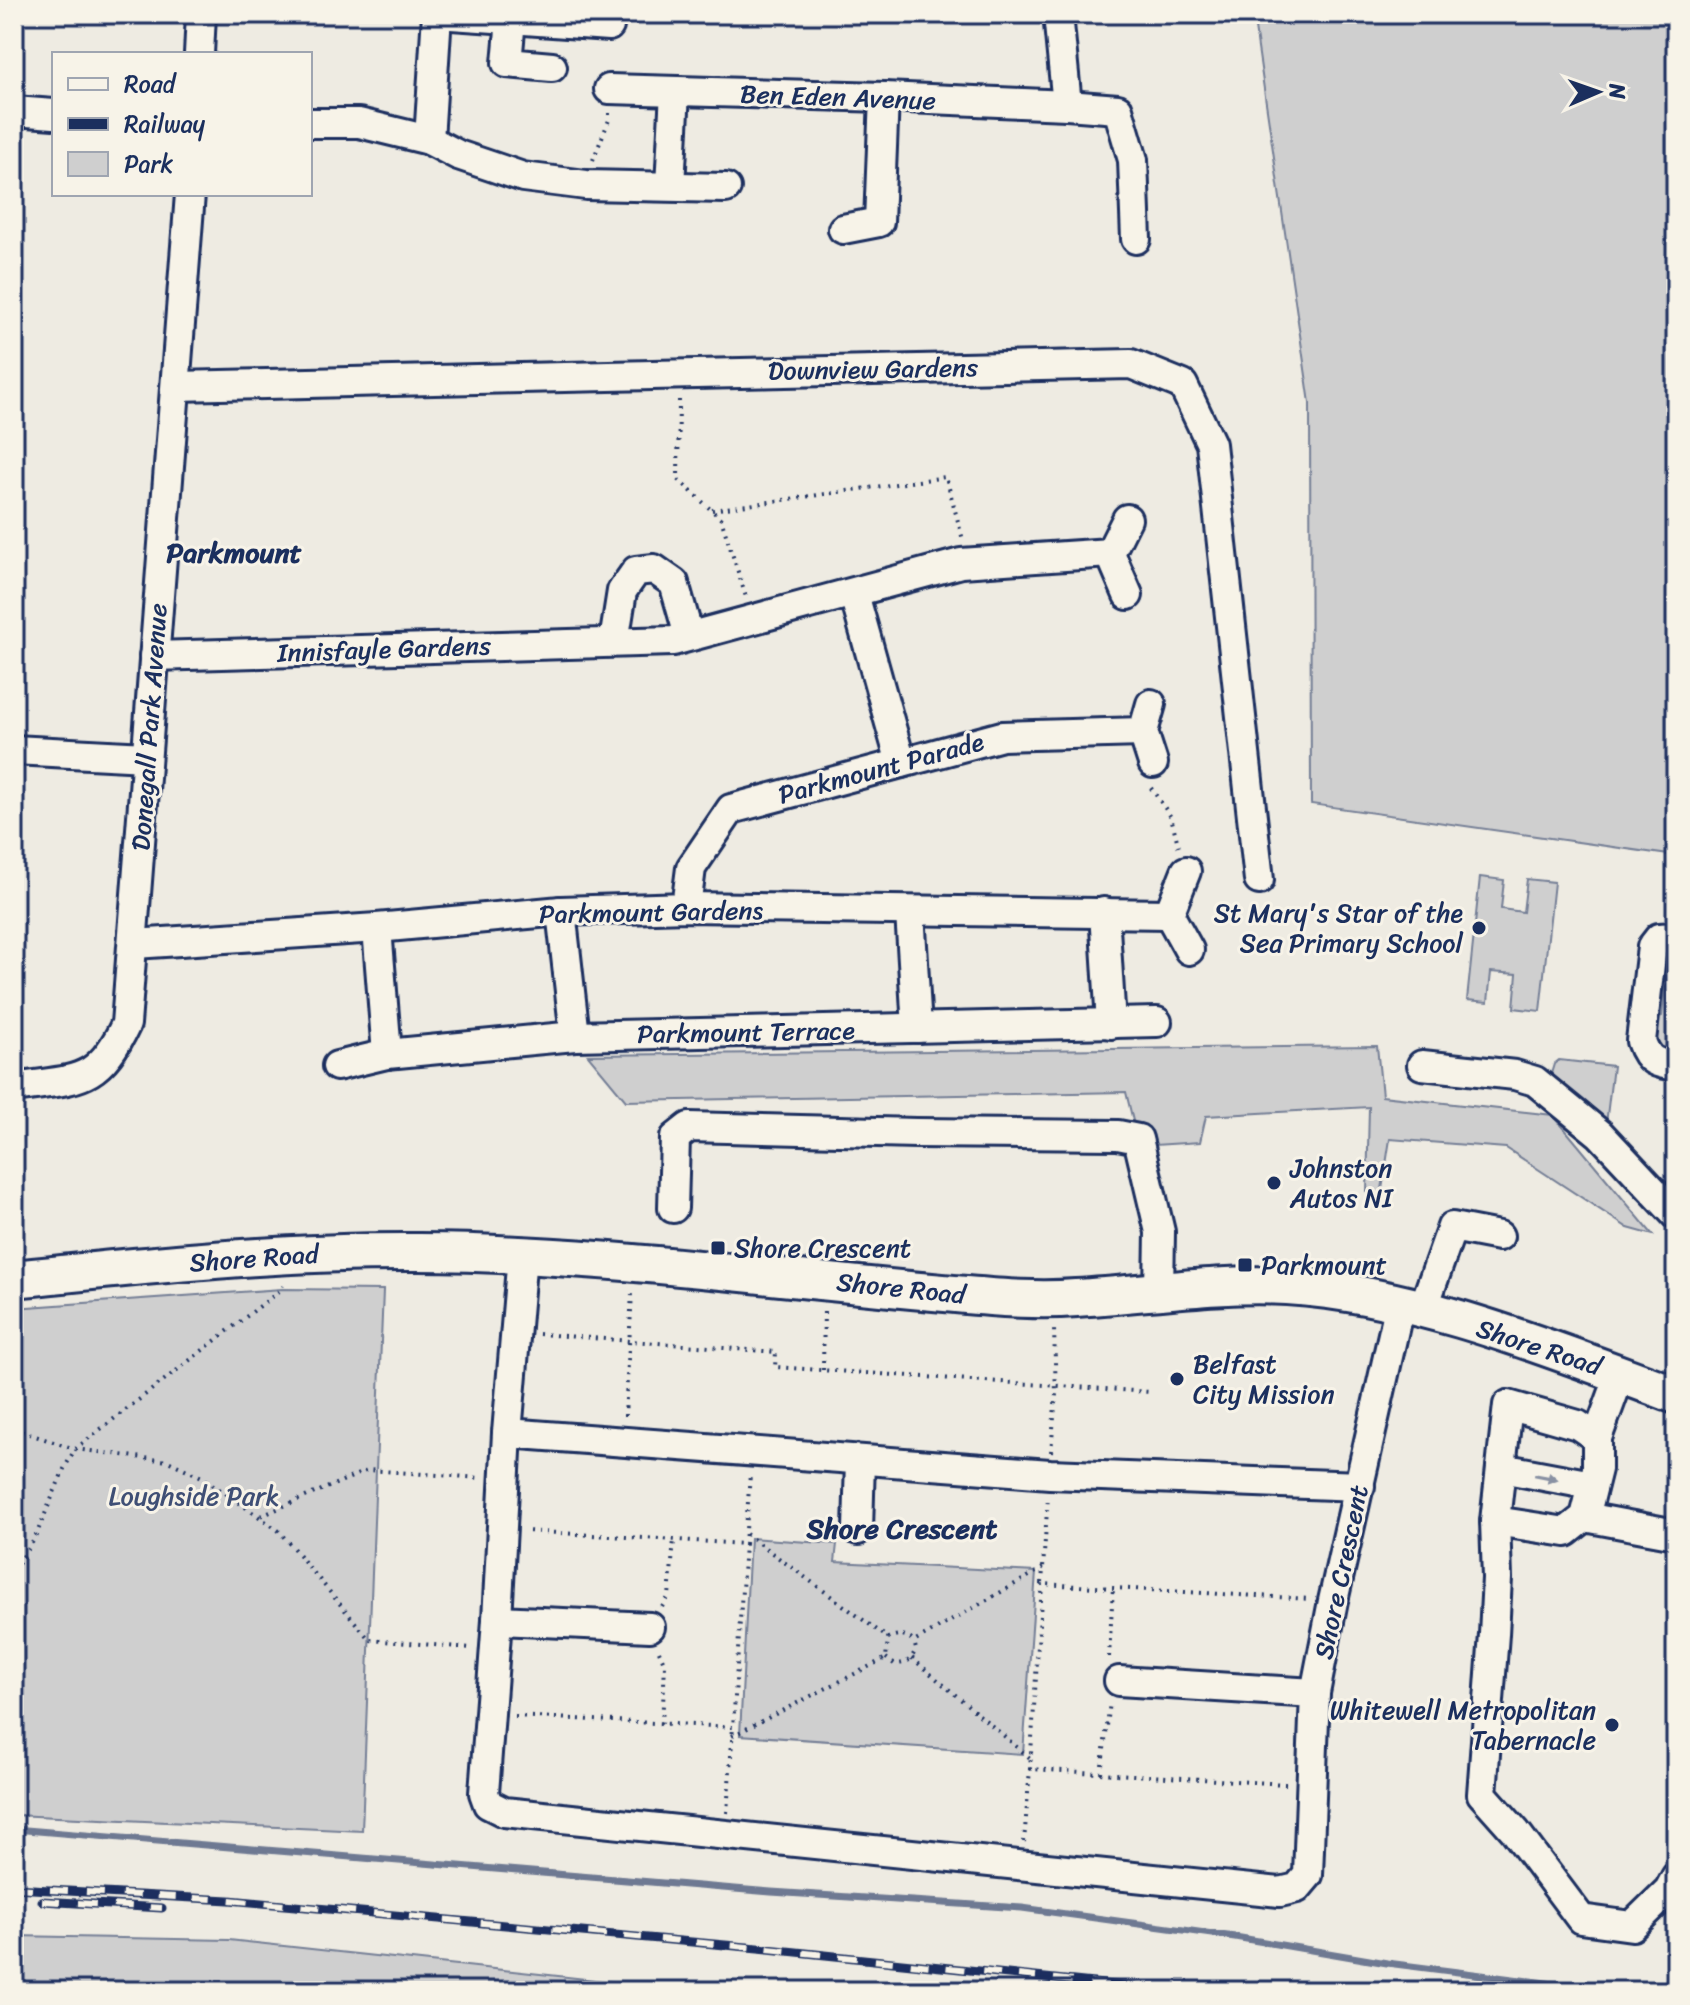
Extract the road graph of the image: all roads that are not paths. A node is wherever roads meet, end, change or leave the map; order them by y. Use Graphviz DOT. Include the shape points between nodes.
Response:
graph roads {
  1 [pos="201,14"];
  2 [pos="437,14"];
  3 [pos="1058,14"];
  4 [pos="511,19"];
  5 [pos="609,26"];
  6 [pos="199,52"];
  7 [pos="552,67"];
  8 [pos="609,89"];
  9 [pos="675,91"];
  10 [pos="884,97"];
  11 [pos="1067,105"];
  12 [pos="14,111"];
  13 [pos="52,114"];
  14 [pos="312,123"];
  15 [pos="429,140"];
  16 [pos="670,186"];
  17 [pos="726,188"];
  18 [pos="190,196"];
  19 [pos="843,229"];
  20 [pos="1136,239"];
  21 [pos="176,386"];
  22 [pos="1127,519"];
  23 [pos="1110,553"];
  24 [pos="854,594"];
  25 [pos="1128,595"];
  26 [pos="689,636"];
  27 [pos="614,642"];
  28 [pos="154,656"];
  29 [pos="1151,704"];
  30 [pos="1143,732"];
  31 [pos="14,750"];
  32 [pos="146,757"];
  33 [pos="901,763"];
  34 [pos="1153,763"];
  35 [pos="1186,871"];
  36 [pos="1259,880"];
  37 [pos="686,907"];
  38 [pos="561,911"];
  39 [pos="910,912"];
  40 [pos="1104,912"];
  41 [pos="1169,914"];
  42 [pos="377,928"];
  43 [pos="1676,937"];
  44 [pos="134,944"];
  45 [pos="1189,950"];
  46 [pos="1157,1022"];
  47 [pos="1111,1024"];
  48 [pos="917,1028"];
  49 [pos="575,1036"];
  50 [pos="387,1054"];
  51 [pos="1422,1065"];
  52 [pos="337,1066"];
  53 [pos="1676,1066"];
  54 [pos="14,1088"];
  55 [pos="673,1208"];
  56 [pos="1676,1215"];
  57 [pos="1499,1236"];
  58 [pos="522,1255"];
  59 [pos="14,1279"];
  60 [pos="1159,1291"];
  61 [pos="1412,1306"];
  62 [pos="1629,1378"];
  63 [pos="1676,1395"];
  64 [pos="507,1433"];
  65 [pos="1597,1438"];
  66 [pos="860,1460"];
  67 [pos="1501,1468"];
  68 [pos="1594,1477"];
  69 [pos="1360,1486"];
  70 [pos="1585,1517"];
  71 [pos="1495,1521"];
  72 [pos="858,1530"];
  73 [pos="1676,1534"];
  74 [pos="497,1620"];
  75 [pos="650,1627"];
  76 [pos="1119,1681"];
  77 [pos="1315,1693"];
  78 [pos="1676,1877"];
  1 -- 6 [label="street"];
  2 -- 4 [label="street"];
  2 -- 15 [label="street"];
  3 -- 11 [label="street"];
  4 -- 5 [label="street"];
  4 -- 7 [label="street" via="507,63"];
  8 -- 9 [label="street, Ben Eden Avenue"];
  9 -- 10 [label="street, Ben Eden Avenue"];
  9 -- 16 [label="street"];
  10 -- 11 [label="street, Ben Eden Avenue"];
  10 -- 19 [label="street" via="879,222"];
  11 -- 20 [label="street, Ben Eden Avenue" via="1118,109 1133,160"];
  12 -- 13 [label="street"];
  14 -- 15 [label="street" via="359,123"];
  15 -- 16 [label="street" via="523,177 586,185"];
  16 -- 17 [label="street"];
  18 -- 21 [label="street, Donegall Park Avenue"];
  21 -- 28 [label="street, Donegall Park Avenue"];
  21 -- 36 [label="street, Downview Gardens" via="1131,364 1183,385 1211,444"];
  22 -- 23 [label="street"];
  23 -- 24 [label="street, Innisfayle Gardens" via="969,562"];
  23 -- 25 [label="street"];
  24 -- 26 [label="street, Innisfayle Gardens"];
  24 -- 33 [label="street"];
  26 -- 27 [label="street, Innisfayle Gardens"];
  26 -- 27 [label="street" via="674,583 654,569 636,571 622,591"];
  27 -- 28 [label="street, Innisfayle Gardens"];
  28 -- 32 [label="street, Donegall Park Avenue"];
  29 -- 30 [label="street"];
  30 -- 33 [label="street, Parkmount Parade" via="1002,736"];
  30 -- 34 [label="street"];
  31 -- 32 [label="street"];
  32 -- 44 [label="street, Donegall Park Avenue"];
  33 -- 37 [label="street, Parkmount Parade" via="731,809 691,868"];
  35 -- 41 [label="street"];
  37 -- 38 [label="street, Parkmount Gardens"];
  37 -- 39 [label="street, Parkmount Gardens"];
  38 -- 42 [label="street, Parkmount Gardens"];
  38 -- 49 [label="street"];
  39 -- 40 [label="street, Parkmount Gardens"];
  39 -- 48 [label="street"];
  40 -- 41 [label="street, Parkmount Gardens"];
  40 -- 47 [label="street"];
  41 -- 45 [label="street"];
  42 -- 44 [label="street, Parkmount Gardens"];
  42 -- 50 [label="street"];
  43 -- 53 [label="street" via="1659,938 1652,947 1641,1041 1645,1054 1658,1064"];
  44 -- 54 [label="street, Donegall Park Avenue" via="126,1024 103,1063 73,1079"];
  46 -- 47 [label="street, Parkmount Terrace"];
  47 -- 48 [label="street, Parkmount Terrace"];
  48 -- 49 [label="street, Parkmount Terrace"];
  49 -- 50 [label="street, Parkmount Terrace"];
  50 -- 52 [label="street, Parkmount Terrace"];
  51 -- 56 [label="street" via="1535,1081 1600,1134"];
  55 -- 60 [label="street" via="675,1138 689,1127 1118,1135 1138,1139 1160,1232"];
  57 -- 61 [label="street, Shore Crescent" via="1452,1227"];
  58 -- 59 [label="main road, Shore Road" via="292,1255"];
  58 -- 60 [label="main road, Shore Road" via="967,1295 1054,1299"];
  58 -- 64 [label="street"];
  60 -- 61 [label="main road, Shore Road" via="1227,1284 1287,1286"];
  61 -- 62 [label="main road, Shore Road"];
  61 -- 69 [label="street, Shore Crescent"];
  62 -- 63 [label="main road, Shore Road"];
  62 -- 65 [label="street"];
  62 -- 68 [label="street" via="1613,1444"];
  64 -- 66 [label="street"];
  64 -- 74 [label="street"];
  65 -- 67 [label="street" via="1578,1425 1508,1405"];
  65 -- 68 [label="street"];
  66 -- 69 [label="street" via="1050,1474"];
  66 -- 72 [label="street"];
  67 -- 68 [label="street, one-way"];
  67 -- 71 [label="street"];
  68 -- 70 [label="street"];
  69 -- 77 [label="street, Shore Crescent"];
  70 -- 71 [label="street" via="1566,1532"];
  70 -- 73 [label="street"];
  71 -- 78 [label="street" via="1495,1620 1482,1794 1581,1919 1632,1926"];
  74 -- 75 [label="street"];
  74 -- 77 [label="street, Shore Crescent" via="484,1793 488,1804 504,1812 1280,1892 1297,1888 1308,1875"];
  76 -- 77 [label="street"];
}
